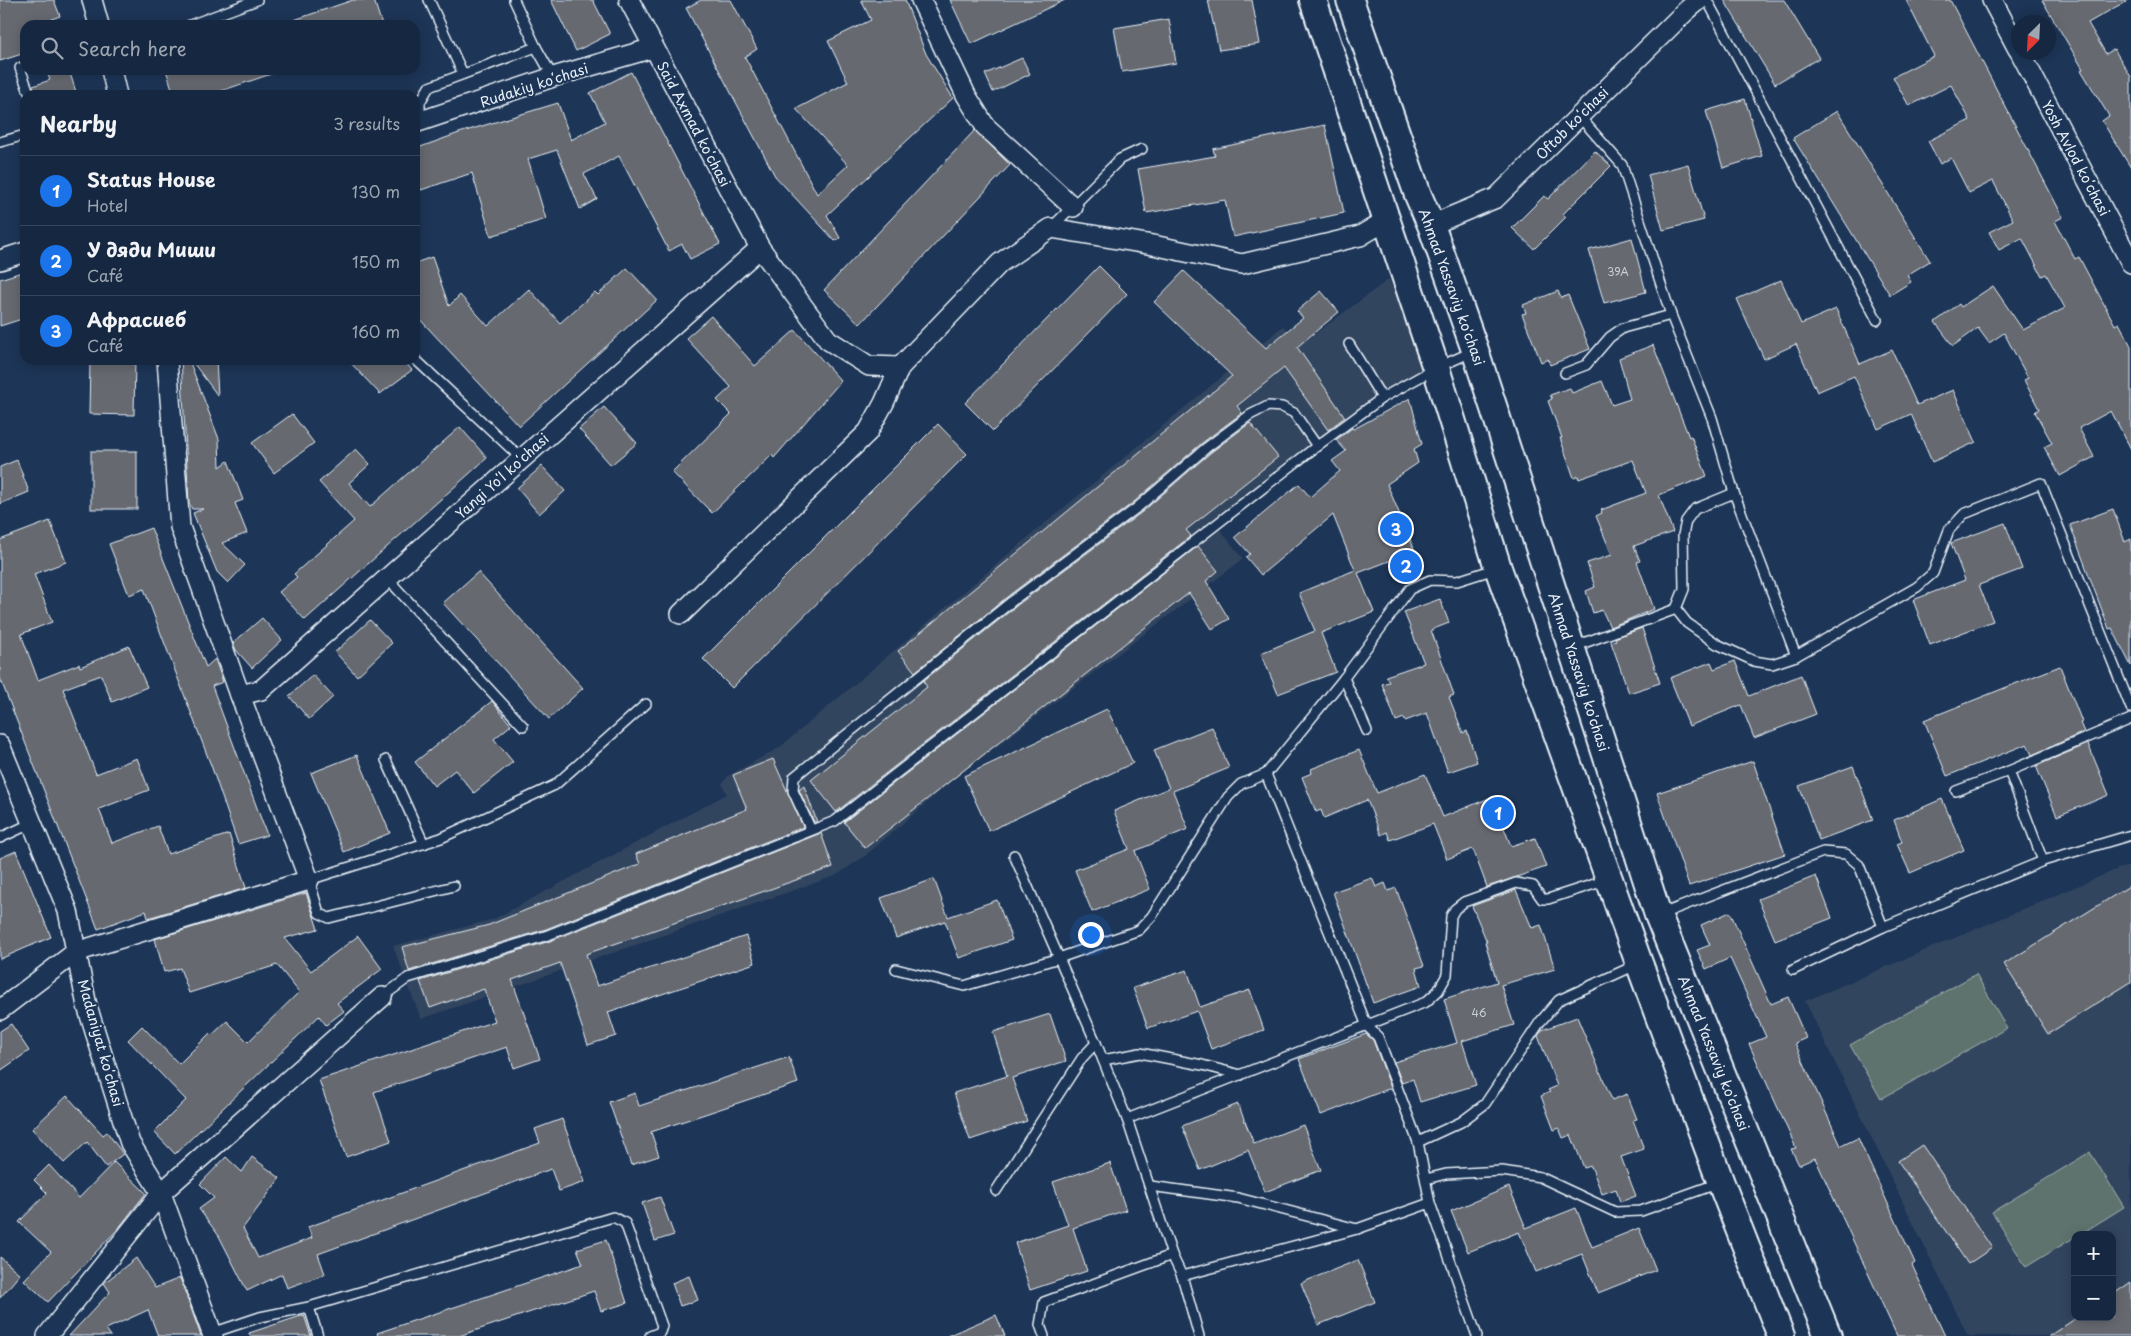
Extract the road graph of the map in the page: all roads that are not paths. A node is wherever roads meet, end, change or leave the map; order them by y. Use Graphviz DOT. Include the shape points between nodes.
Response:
graph roads {
  1 [pos="92,0"];
  2 [pos="257,0"];
  3 [pos="429,0"];
  4 [pos="514,0"];
  5 [pos="629,0"];
  6 [pos="922,0"];
  7 [pos="1313,0"];
  8 [pos="1350,0"];
  9 [pos="1699,0"];
  10 [pos="1707,0"];
  11 [pos="1992,0"];
  12 [pos="98,20"];
  13 [pos="203,20"];
  14 [pos="2011,36"];
  15 [pos="536,47"];
  16 [pos="653,48"];
  17 [pos="2024,60"];
  18 [pos="463,74"];
  19 [pos="23,75"];
  20 [pos="112,75"];
  21 [pos="553,77"];
  22 [pos="28,90"];
  23 [pos="116,90"];
  24 [pos="420,102"];
  25 [pos="1579,116"];
  26 [pos="420,121"];
  27 [pos="20,136"];
  28 [pos="0,142"];
  29 [pos="1142,149"];
  30 [pos="1073,207"];
  31 [pos="1387,220"];
  32 [pos="1431,225"];
  33 [pos="1051,228"];
  34 [pos="760,248"];
  35 [pos="20,254"];
  36 [pos="0,260"];
  37 [pos="2130,260"];
  38 [pos="1671,314"];
  39 [pos="1877,320"];
  40 [pos="1349,344"];
  41 [pos="1475,350"];
  42 [pos="420,364"];
  43 [pos="166,365"];
  44 [pos="900,368"];
  45 [pos="1436,368"];
  46 [pos="1566,373"];
  47 [pos="1382,398"];
  48 [pos="1317,446"];
  49 [pos="522,459"];
  50 [pos="1734,493"];
  51 [pos="1498,568"];
  52 [pos="387,578"];
  53 [pos="1676,609"];
  54 [pos="681,614"];
  55 [pos="1571,648"];
  56 [pos="1796,656"];
  57 [pos="1344,678"];
  58 [pos="240,695"];
  59 [pos="646,704"];
  60 [pos="2131,708"];
  61 [pos="2131,720"];
  62 [pos="523,726"];
  63 [pos="1367,732"];
  64 [pos="0,745"];
  65 [pos="386,760"];
  66 [pos="2009,771"];
  67 [pos="1266,774"];
  68 [pos="1956,791"];
  69 [pos="32,823"];
  70 [pos="812,830"];
  71 [pos="2131,834"];
  72 [pos="0,838"];
  73 [pos="424,844"];
  74 [pos="1014,855"];
  75 [pos="2043,862"];
  76 [pos="1610,879"];
  77 [pos="309,880"];
  78 [pos="454,886"];
  79 [pos="1658,915"];
  80 [pos="1883,927"];
  81 [pos="76,952"];
  82 [pos="1059,958"];
  83 [pos="1639,963"];
  84 [pos="896,969"];
  85 [pos="1793,970"];
  86 [pos="382,997"];
  87 [pos="0,1010"];
  88 [pos="1367,1026"];
  89 [pos="1096,1043"];
  90 [pos="1103,1060"];
  91 [pos="1241,1075"];
  92 [pos="1127,1119"];
  93 [pos="1418,1142"];
  94 [pos="1426,1179"];
  95 [pos="1721,1183"];
  96 [pos="1150,1186"];
  97 [pos="996,1191"];
  98 [pos="161,1193"];
  99 [pos="1430,1203"];
  100 [pos="1357,1229"];
  101 [pos="1172,1256"];
  102 [pos="1182,1276"];
  103 [pos="309,1307"];
  104 [pos="213,1335"];
  105 [pos="47,1336"];
  106 [pos="318,1336"];
  107 [pos="650,1336"];
  108 [pos="1044,1336"];
  109 [pos="1199,1336"];
  110 [pos="1477,1336"];
  111 [pos="1781,1336"];
  112 [pos="1828,1336"];
  1 -- 12 [label="street"];
  2 -- 13 [label="lane"];
  3 -- 18 [label="lane"];
  4 -- 15 [label="lane"];
  5 -- 16 [label="street, Said Axmad koʻchasi"];
  6 -- 30 [label="street" via="966,95 985,126"];
  7 -- 31 [label="main road"];
  8 -- 32 [label="main road, Ahmad Yassaviy ko'chasi"];
  9 -- 25 [label="street, Oftob koʻchasi"];
  10 -- 39 [label="lane"];
  11 -- 14 [label="street, Yosh Avlod koʻchasi"];
  15 -- 18 [label="lane"];
  15 -- 21 [label="lane"];
  16 -- 21 [label="street, Rudakiy koʻchasi"];
  16 -- 34 [label="street, Said Axmad koʻchasi"];
  17 -- 37 [label="street, Yosh Avlod koʻchasi"];
  18 -- 24 [label="lane" via="429,86"];
  19 -- 22 [label="lane"];
  20 -- 23 [label="street"];
  21 -- 26 [label="street, Rudakiy koʻchasi"];
  25 -- 32 [label="street, Oftob koʻchasi" via="1496,198"];
  25 -- 38 [label="lane" via="1622,165"];
  27 -- 28 [label="lane"];
  29 -- 30 [label="lane" via="1120,159"];
  30 -- 33 [label="lane"];
  31 -- 33 [label="street" via="1360,236 1242,264"];
  31 -- 45 [label="main road"];
  32 -- 41 [label="main road, Ahmad Yassaviy ko'chasi"];
  33 -- 44 [label="street" via="1000,263"];
  34 -- 44 [label="street, Said Axmad koʻchasi" via="828,340 870,366"];
  34 -- 49 [label="street, Yangi Yoʻl koʻchasi"];
  35 -- 36 [label="street"];
  38 -- 46 [label="lane" via="1623,328 1610,337 1586,364"];
  38 -- 50 [label="lane" via="1712,418"];
  40 -- 47 [label="lane"];
  41 -- 45 [label="lane"];
  41 -- 55 [label="main road, Ahmad Yassaviy ko'chasi"];
  42 -- 49 [label="lane"];
  43 -- 58 [label="street" via="180,527"];
  44 -- 54 [label="street" via="868,432"];
  45 -- 47 [label="lane"];
  45 -- 51 [label="main road"];
  47 -- 48 [label="lane"];
  48 -- 70 [label="lane" via="835,820"];
  48 -- 70 [label="lane" via="1294,413 1282,407 1268,406 1250,415 1206,448 1138,506 1016,598 794,777 793,791"];
  49 -- 52 [label="street, Yangi Yoʻl koʻchasi"];
  50 -- 53 [label="lane" via="1695,509 1686,521 1683,535 1684,589"];
  50 -- 56 [label="lane"];
  51 -- 57 [label="lane" via="1457,581 1430,580 1410,589"];
  51 -- 76 [label="main road"];
  52 -- 58 [label="street, Yangi Yoʻl koʻchasi" via="261,690"];
  52 -- 62 [label="lane"];
  53 -- 55 [label="lane"];
  53 -- 56 [label="lane" via="1687,623 1717,644 1754,661 1772,664"];
  55 -- 79 [label="main road, Ahmad Yassaviy ko'chasi"];
  56 -- 60 [label="lane" via="1917,587 1932,573 1949,530 1964,514 2040,483"];
  57 -- 63 [label="lane"];
  57 -- 67 [label="lane"];
  58 -- 77 [label="street"];
  59 -- 73 [label="lane" via="555,785"];
  61 -- 66 [label="lane"];
  64 -- 69 [label="street, Madaniyat koʻchasi"];
  65 -- 73 [label="lane"];
  66 -- 68 [label="lane"];
  66 -- 75 [label="lane"];
  67 -- 82 [label="lane" via="1241,784 1228,797 1152,916 1139,930"];
  67 -- 88 [label="lane"];
  69 -- 72 [label="lane"];
  69 -- 81 [label="street, Madaniyat koʻchasi" via="68,911"];
  70 -- 86 [label="lane" via="548,935 408,978"];
  71 -- 75 [label="lane"];
  73 -- 77 [label="lane"];
  74 -- 82 [label="lane"];
  75 -- 80 [label="lane"];
  76 -- 83 [label="main road"];
  76 -- 88 [label="lane" via="1548,900 1542,899 1533,886 1516,883 1464,902 1451,916 1447,975 1438,991 1426,1002"];
  77 -- 78 [label="lane" via="319,913 329,918"];
  77 -- 81 [label="street"];
  79 -- 80 [label="lane" via="1823,852 1846,854 1859,865"];
  79 -- 112 [label="main road, Ahmad Yassaviy ko'chasi"];
  80 -- 85 [label="lane"];
  81 -- 87 [label="street"];
  81 -- 98 [label="street, Madaniyat koʻchasi" via="87,1006 130,1143"];
  82 -- 84 [label="lane" via="964,986"];
  82 -- 89 [label="lane"];
  83 -- 93 [label="lane" via="1559,1000 1540,1022 1485,1104 1461,1122"];
  83 -- 95 [label="main road"];
  86 -- 98 [label="street"];
  88 -- 91 [label="lane"];
  88 -- 93 [label="lane" via="1378,1037"];
  89 -- 90 [label="lane"];
  89 -- 97 [label="lane" via="1082,1058"];
  90 -- 91 [label="lane" via="1140,1053"];
  90 -- 92 [label="lane"];
  91 -- 92 [label="lane"];
  92 -- 96 [label="lane"];
  93 -- 94 [label="lane"];
  94 -- 95 [label="lane" via="1446,1174 1502,1171 1540,1177 1615,1212 1641,1211"];
  94 -- 99 [label="lane"];
  95 -- 111 [label="main road"];
  96 -- 100 [label="lane" via="1238,1198"];
  96 -- 101 [label="lane"];
  98 -- 104 [label="street, Madaniyat koʻchasi"];
  98 -- 105 [label="street"];
  99 -- 100 [label="lane"];
  99 -- 110 [label="lane"];
  100 -- 102 [label="lane"];
  101 -- 102 [label="lane"];
  101 -- 108 [label="lane" via="1044,1302 1040,1326"];
  102 -- 109 [label="lane"];
  103 -- 104 [label="lane" via="260,1317"];
  103 -- 106 [label="lane"];
  103 -- 107 [label="lane" via="613,1217 625,1223 662,1326 660,1332"];
}
